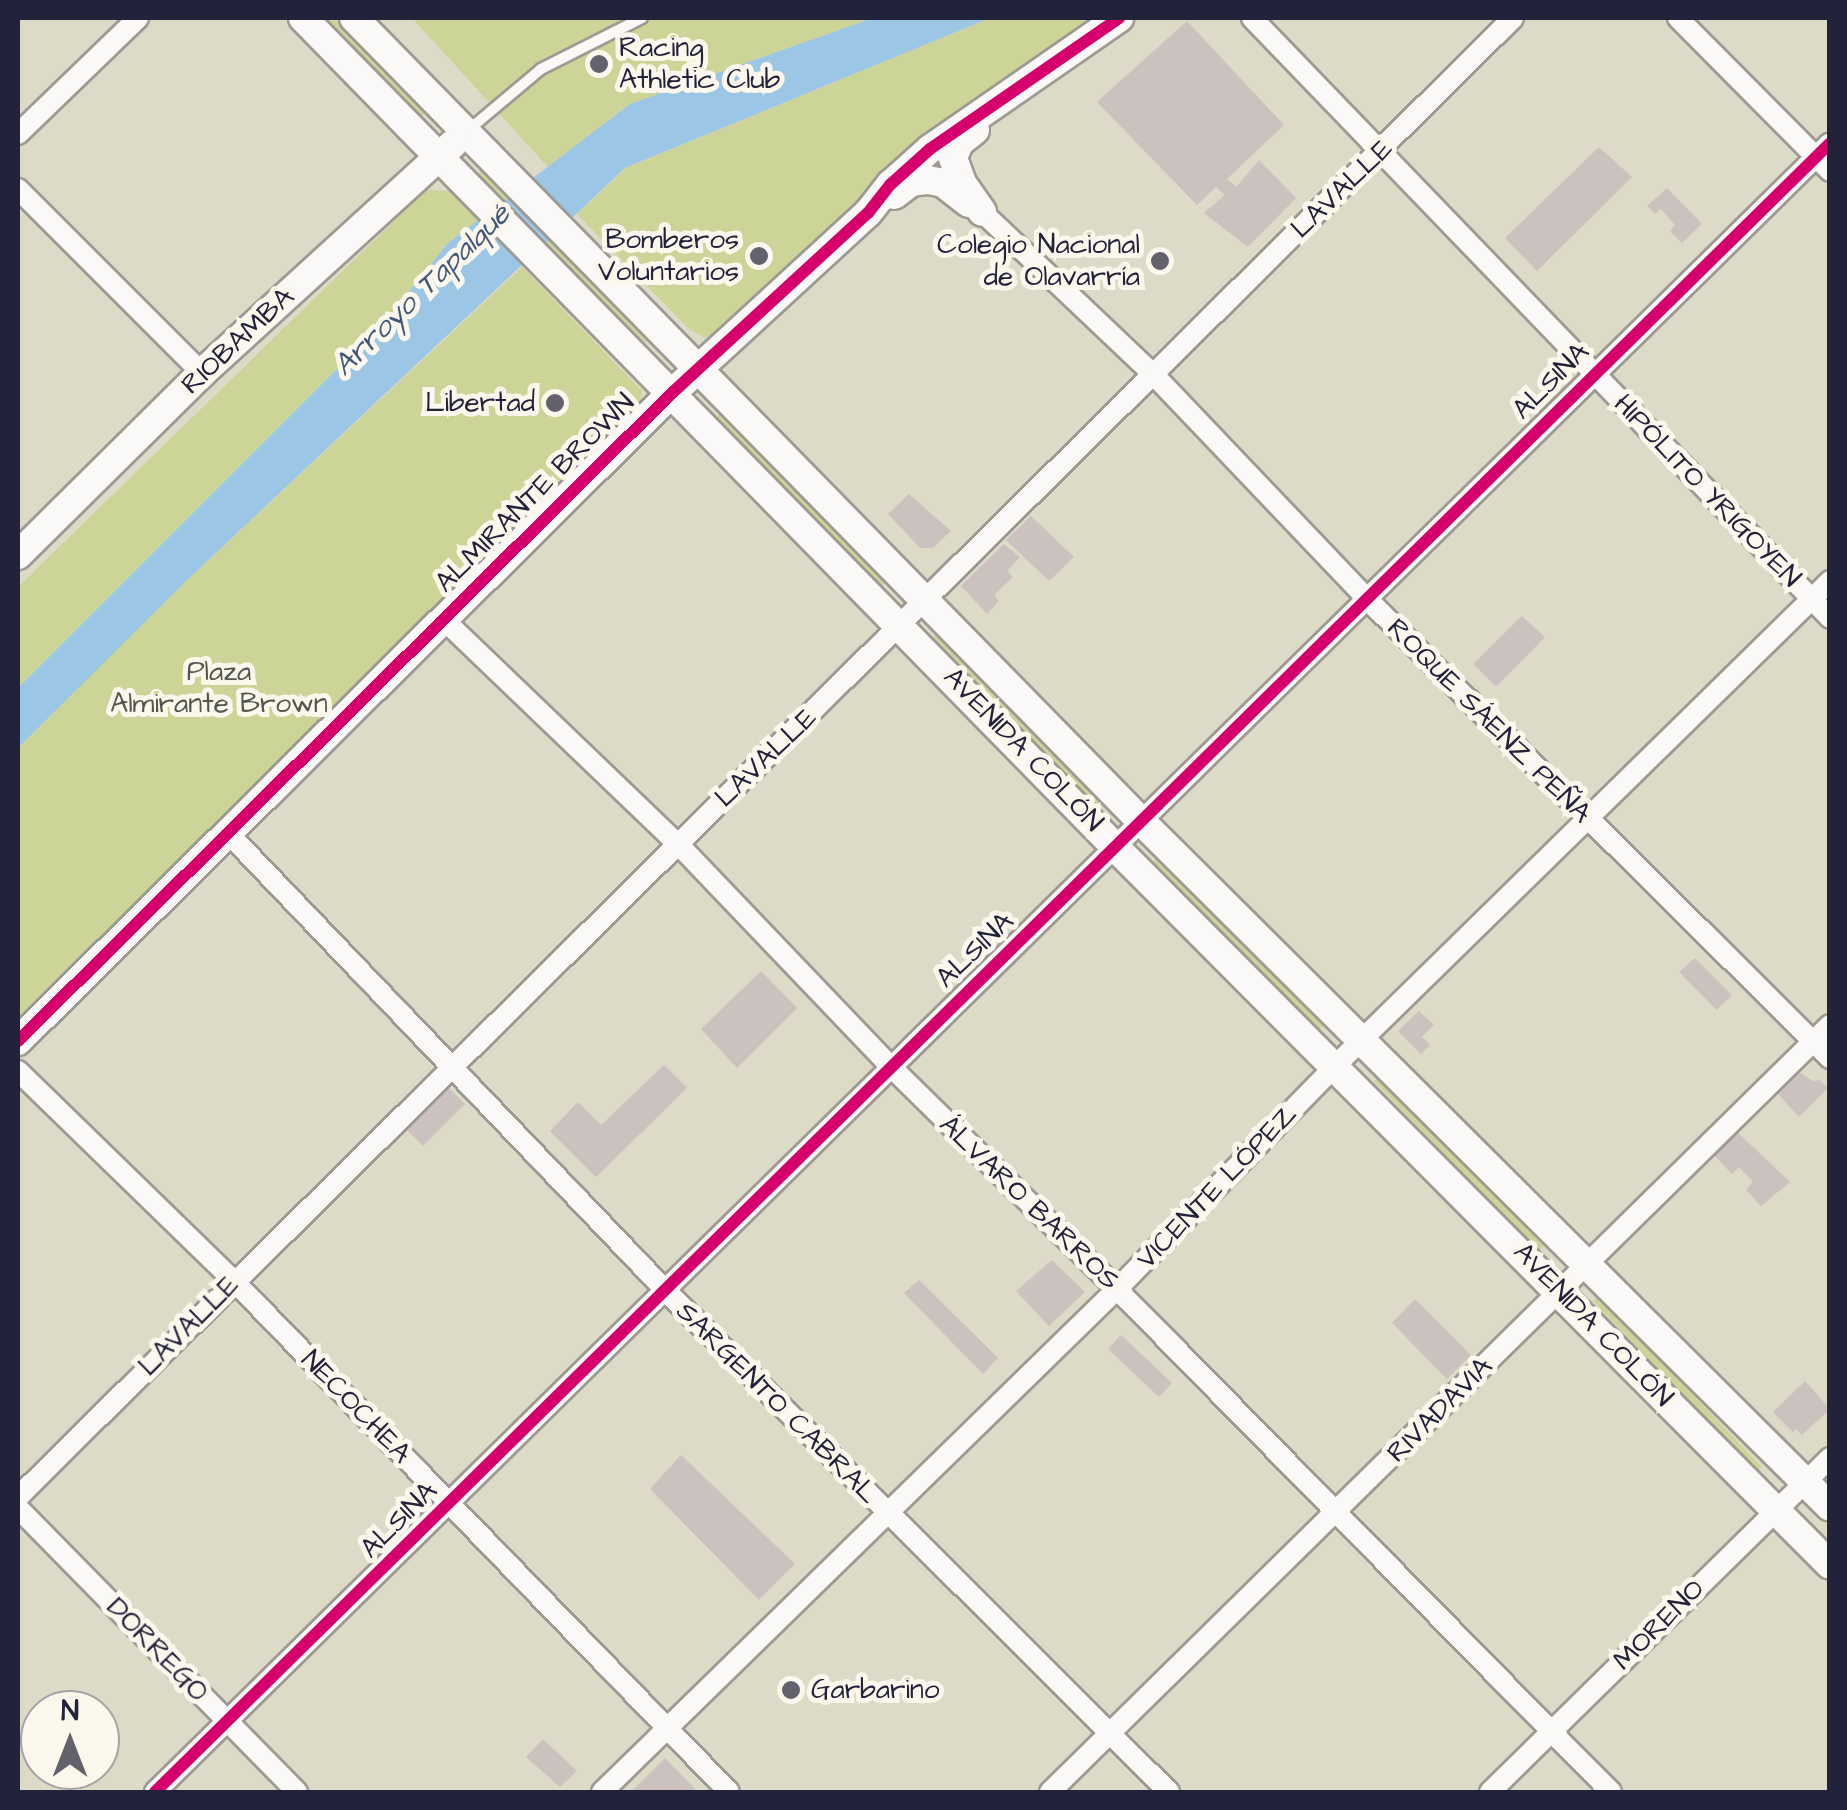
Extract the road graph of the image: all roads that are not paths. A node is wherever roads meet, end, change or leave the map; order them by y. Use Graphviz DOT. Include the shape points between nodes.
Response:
graph roads {
  1 [pos="138,18"];
  2 [pos="303,18"];
  3 [pos="354,18"];
  4 [pos="642,18"];
  5 [pos="1119,18"];
  6 [pos="1252,18"];
  7 [pos="1513,18"];
  8 [pos="1678,18"];
  9 [pos="1010,94"];
  10 [pos="465,132"];
  11 [pos="18,134"];
  12 [pos="1378,154"];
  13 [pos="440,156"];
  14 [pos="1825,157"];
  15 [pos="18,189"];
  16 [pos="982,212"];
  17 [pos="868,214"];
  18 [pos="699,367"];
  19 [pos="202,373"];
  20 [pos="1153,374"];
  21 [pos="1594,374"];
  22 [pos="672,392"];
  23 [pos="18,555"];
  24 [pos="1830,581"];
  25 [pos="926,599"];
  26 [pos="1811,599"];
  27 [pos="1368,600"];
  28 [pos="443,618"];
  29 [pos="1830,618"];
  30 [pos="902,624"];
  31 [pos="1589,820"];
  32 [pos="1143,823"];
  33 [pos="228,833"];
  34 [pos="678,844"];
  35 [pos="1117,849"];
  36 [pos="1830,1026"];
  37 [pos="18,1040"];
  38 [pos="1364,1040"];
  39 [pos="1814,1042"];
  40 [pos="1830,1058"];
  41 [pos="454,1065"];
  42 [pos="1336,1065"];
  43 [pos="890,1066"];
  44 [pos="18,1071"];
  45 [pos="1588,1263"];
  46 [pos="234,1281"];
  47 [pos="664,1290"];
  48 [pos="1117,1290"];
  49 [pos="1561,1290"];
  50 [pos="1830,1458"];
  51 [pos="1804,1482"];
  52 [pos="18,1497"];
  53 [pos="451,1505"];
  54 [pos="1830,1507"];
  55 [pos="18,1508"];
  56 [pos="1774,1510"];
  57 [pos="886,1512"];
  58 [pos="1336,1513"];
  59 [pos="1830,1565"];
  60 [pos="228,1723"];
  61 [pos="667,1730"];
  62 [pos="1553,1730"];
  63 [pos="1110,1734"];
  64 [pos="155,1792"];
  65 [pos="297,1792"];
  66 [pos="602,1792"];
  67 [pos="729,1792"];
  68 [pos="1050,1792"];
  69 [pos="1169,1792"];
  70 [pos="1490,1792"];
  71 [pos="1611,1792"];
  1 -- 11 [label="street"];
  2 -- 13 [label="main road, AVENIDA COLÓN"];
  3 -- 10 [label="main road, AVENIDA COLÓN"];
  4 -- 10 [label="lane" via="541,69"];
  5 -- 9 [label="main road, ALMIRANTE BROWN"];
  6 -- 12 [label="street, HIPÓLITO YRIGOYEN"];
  7 -- 12 [label="street, LAVALLE"];
  8 -- 14 [label="street"];
  9 -- 16 [label="main road" via="959,142 953,158"];
  9 -- 17 [label="main road, ALMIRANTE BROWN" via="930,149"];
  10 -- 13 [label="main road, RIOBAMBA"];
  10 -- 18 [label="main road, AVENIDA COLÓN"];
  12 -- 20 [label="street, LAVALLE"];
  12 -- 21 [label="street, HIPÓLITO YRIGOYEN"];
  13 -- 19 [label="main road, RIOBAMBA"];
  13 -- 22 [label="main road, AVENIDA COLÓN"];
  14 -- 21 [label="street, ALSINA"];
  15 -- 19 [label="street"];
  16 -- 17 [label="main road" via="943,183 928,180 912,182"];
  16 -- 20 [label="street, ROQUE SÁENZ PEÑA"];
  17 -- 18 [label="main road, ALMIRANTE BROWN"];
  18 -- 22 [label="main road, ALMIRANTE BROWN"];
  18 -- 25 [label="main road, AVENIDA COLÓN"];
  19 -- 23 [label="main road, RIOBAMBA"];
  20 -- 25 [label="street, LAVALLE"];
  20 -- 27 [label="street, ROQUE SÁENZ PEÑA"];
  21 -- 26 [label="street, HIPÓLITO YRIGOYEN"];
  21 -- 27 [label="street, ALSINA"];
  22 -- 28 [label="main road, ALMIRANTE BROWN"];
  22 -- 30 [label="main road, AVENIDA COLÓN"];
  24 -- 26 [label="street, VICENTE LÓPEZ"];
  25 -- 30 [label="street, LAVALLE"];
  25 -- 32 [label="main road, AVENIDA COLÓN"];
  26 -- 29 [label="street, HIPÓLITO YRIGOYEN"];
  26 -- 31 [label="street, VICENTE LÓPEZ"];
  27 -- 31 [label="street, ROQUE SÁENZ PEÑA"];
  27 -- 32 [label="street, ALSINA"];
  28 -- 33 [label="main road, ALMIRANTE BROWN"];
  28 -- 34 [label="street, ÁLVARO BARROS"];
  30 -- 34 [label="street, LAVALLE"];
  30 -- 35 [label="main road, AVENIDA COLÓN"];
  31 -- 38 [label="street, VICENTE LÓPEZ"];
  31 -- 39 [label="street, ROQUE SÁENZ PEÑA"];
  32 -- 35 [label="street, ALSINA"];
  32 -- 38 [label="main road, AVENIDA COLÓN"];
  33 -- 37 [label="main road, ALMIRANTE BROWN"];
  33 -- 41 [label="street, SARGENTO CABRAL"];
  34 -- 41 [label="street, LAVALLE"];
  34 -- 43 [label="street, ÁLVARO BARROS"];
  35 -- 42 [label="main road, AVENIDA COLÓN"];
  35 -- 43 [label="street, ALSINA"];
  36 -- 39 [label="street, RIVADAVIA"];
  38 -- 42 [label="street, VICENTE LÓPEZ"];
  38 -- 45 [label="main road, AVENIDA COLÓN"];
  39 -- 40 [label="street, ROQUE SÁENZ PEÑA"];
  39 -- 45 [label="street, RIVADAVIA"];
  41 -- 46 [label="street, LAVALLE"];
  41 -- 47 [label="street, SARGENTO CABRAL"];
  42 -- 48 [label="street, VICENTE LÓPEZ"];
  42 -- 49 [label="main road, AVENIDA COLÓN"];
  43 -- 47 [label="street, ALSINA"];
  43 -- 48 [label="street, ÁLVARO BARROS"];
  44 -- 46 [label="street, NECOCHEA"];
  45 -- 49 [label="street, RIVADAVIA"];
  45 -- 51 [label="main road, AVENIDA COLÓN"];
  46 -- 52 [label="street, LAVALLE"];
  46 -- 53 [label="street, NECOCHEA"];
  47 -- 53 [label="street, ALSINA"];
  47 -- 57 [label="street, SARGENTO CABRAL"];
  48 -- 57 [label="street, VICENTE LÓPEZ"];
  48 -- 58 [label="street, ÁLVARO BARROS"];
  49 -- 56 [label="main road, AVENIDA COLÓN"];
  49 -- 58 [label="street, RIVADAVIA"];
  50 -- 51 [label="street, MORENO"];
  51 -- 54 [label="main road, AVENIDA COLÓN"];
  51 -- 56 [label="street, MORENO"];
  53 -- 60 [label="street, ALSINA"];
  53 -- 61 [label="street, NECOCHEA"];
  55 -- 60 [label="street, DORREGO"];
  56 -- 59 [label="main road, AVENIDA COLÓN"];
  56 -- 62 [label="street, MORENO"];
  57 -- 61 [label="street, VICENTE LÓPEZ"];
  57 -- 63 [label="street, SARGENTO CABRAL"];
  58 -- 62 [label="street, ÁLVARO BARROS"];
  58 -- 63 [label="street, RIVADAVIA"];
  60 -- 64 [label="street, ALSINA"];
  60 -- 65 [label="street, DORREGO"];
  61 -- 66 [label="street, VICENTE LÓPEZ"];
  61 -- 67 [label="street, NECOCHEA"];
  62 -- 70 [label="street, MORENO"];
  62 -- 71 [label="street, ÁLVARO BARROS"];
  63 -- 68 [label="street, RIVADAVIA"];
  63 -- 69 [label="street, SARGENTO CABRAL"];
}
